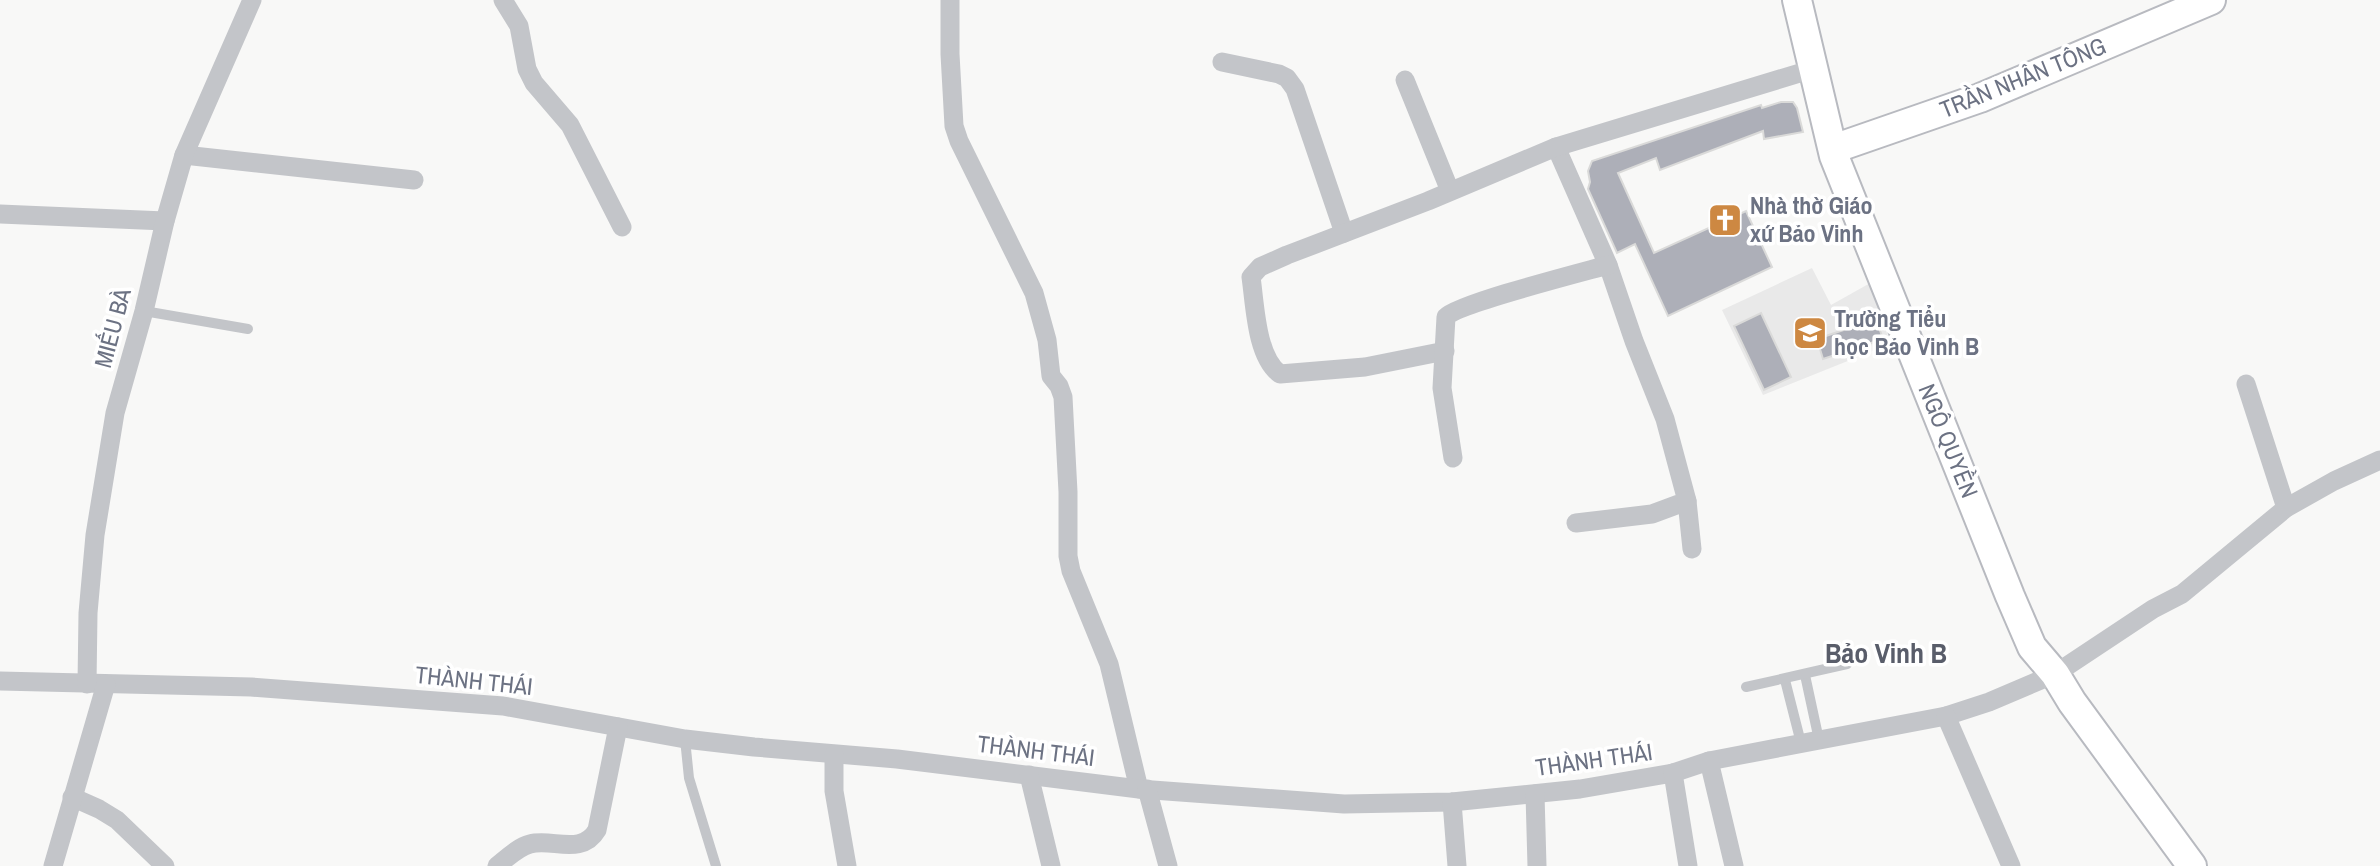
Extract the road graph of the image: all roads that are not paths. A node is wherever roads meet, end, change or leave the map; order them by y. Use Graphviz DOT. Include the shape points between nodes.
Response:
graph roads {
  1 [pos="252,0"];
  2 [pos="503,0"];
  3 [pos="950,0"];
  4 [pos="1797,0"];
  5 [pos="2211,0"];
  6 [pos="1222,62"];
  7 [pos="1813,69"];
  8 [pos="1405,80"];
  9 [pos="1556,147"];
  10 [pos="1833,149"];
  11 [pos="184,155"];
  12 [pos="414,180"];
  13 [pos="1450,191"];
  14 [pos="0,214"];
  15 [pos="165,221"];
  16 [pos="622,227"];
  17 [pos="1344,233"];
  18 [pos="1608,265"];
  19 [pos="144,312"];
  20 [pos="248,329"];
  21 [pos="1445,351"];
  22 [pos="2246,384"];
  23 [pos="1453,458"];
  24 [pos="2380,460"];
  25 [pos="1687,501"];
  26 [pos="2286,508"];
  27 [pos="1576,523"];
  28 [pos="1692,550"];
  29 [pos="1847,664"];
  30 [pos="2055,674"];
  31 [pos="1805,675"];
  32 [pos="1785,680"];
  33 [pos="0,681"];
  34 [pos="96,684"];
  35 [pos="1746,687"];
  36 [pos="1946,716"];
  37 [pos="618,727"];
  38 [pos="685,739"];
  39 [pos="1810,741"];
  40 [pos="834,755"];
  41 [pos="1709,761"];
  42 [pos="1673,773"];
  43 [pos="1029,775"];
  44 [pos="1143,789"];
  45 [pos="1535,794"];
  46 [pos="72,797"];
  47 [pos="1452,802"];
  48 [pos="53,866"];
  49 [pos="165,866"];
  50 [pos="498,866"];
  51 [pos="716,866"];
  52 [pos="847,866"];
  53 [pos="1051,866"];
  54 [pos="1168,866"];
  55 [pos="1457,866"];
  56 [pos="1537,866"];
  57 [pos="1688,866"];
  58 [pos="1734,866"];
  59 [pos="2011,866"];
  60 [pos="2192,866"];
  1 -- 11 [label="street, MIẾU BÀ"];
  2 -- 16 [label="street" via="519,26 534,83 569,125"];
  3 -- 44 [label="street" via="954,126 1040,313 1051,376 1063,397 1071,571 1109,664"];
  4 -- 7 [label="street, NGÔ QUYỀN"];
  5 -- 10 [label="street, TRẦN NHÂN TÔNG" via="1980,98"];
  6 -- 17 [label="street" via="1279,74 1295,89"];
  7 -- 9 [label="street"];
  7 -- 10 [label="street, NGÔ QUYỀN"];
  8 -- 13 [label="street"];
  9 -- 13 [label="street"];
  9 -- 18 [label="street"];
  10 -- 30 [label="street, NGÔ QUYỀN" via="2010,596 2032,647"];
  11 -- 12 [label="street"];
  11 -- 15 [label="street, MIẾU BÀ"];
  13 -- 17 [label="street"];
  14 -- 15 [label="street"];
  15 -- 19 [label="street, MIẾU BÀ"];
  17 -- 21 [label="street" via="1255,270 1251,277 1258,327 1270,365 1280,374 1293,374 1365,367"];
  18 -- 21 [label="street" via="1449,313"];
  18 -- 25 [label="street" via="1665,419"];
  19 -- 20 [label="lane"];
  19 -- 34 [label="street, MIẾU BÀ" via="116,413 95,535 88,613"];
  21 -- 23 [label="street" via="1442,388"];
  22 -- 26 [label="street"];
  24 -- 26 [label="street, THÀNH THÁI"];
  25 -- 27 [label="street" via="1642,516"];
  25 -- 28 [label="street"];
  26 -- 30 [label="street, THÀNH THÁI" via="2182,594"];
  29 -- 31 [label="lane"];
  30 -- 36 [label="street, THÀNH THÁI"];
  30 -- 60 [label="street, NGÔ QUYỀN"];
  31 -- 32 [label="lane"];
  31 -- 39 [label="lane"];
  32 -- 35 [label="lane"];
  32 -- 39 [label="lane"];
  33 -- 34 [label="street, THÀNH THÁI"];
  34 -- 37 [label="street, THÀNH THÁI" via="251,687 503,706"];
  34 -- 46 [label="street, MIẾU BÀ"];
  36 -- 39 [label="street, THÀNH THÁI"];
  36 -- 59 [label="street"];
  37 -- 38 [label="street, THÀNH THÁI"];
  37 -- 50 [label="street" via="593,837 583,843 526,844"];
  38 -- 40 [label="street, THÀNH THÁI"];
  38 -- 51 [label="lane" via="689,778"];
  39 -- 41 [label="street, THÀNH THÁI"];
  40 -- 43 [label="street, THÀNH THÁI"];
  40 -- 52 [label="street" via="834,791"];
  41 -- 42 [label="street, THÀNH THÁI"];
  41 -- 58 [label="street"];
  42 -- 45 [label="street, THÀNH THÁI"];
  42 -- 57 [label="street"];
  43 -- 44 [label="street, THÀNH THÁI"];
  43 -- 53 [label="street"];
  44 -- 47 [label="street, THÀNH THÁI" via="1344,804"];
  44 -- 54 [label="street"];
  45 -- 47 [label="street, THÀNH THÁI"];
  45 -- 56 [label="street"];
  46 -- 48 [label="street, MIẾU BÀ"];
  46 -- 49 [label="street" via="117,820"];
  47 -- 55 [label="street"];
}
